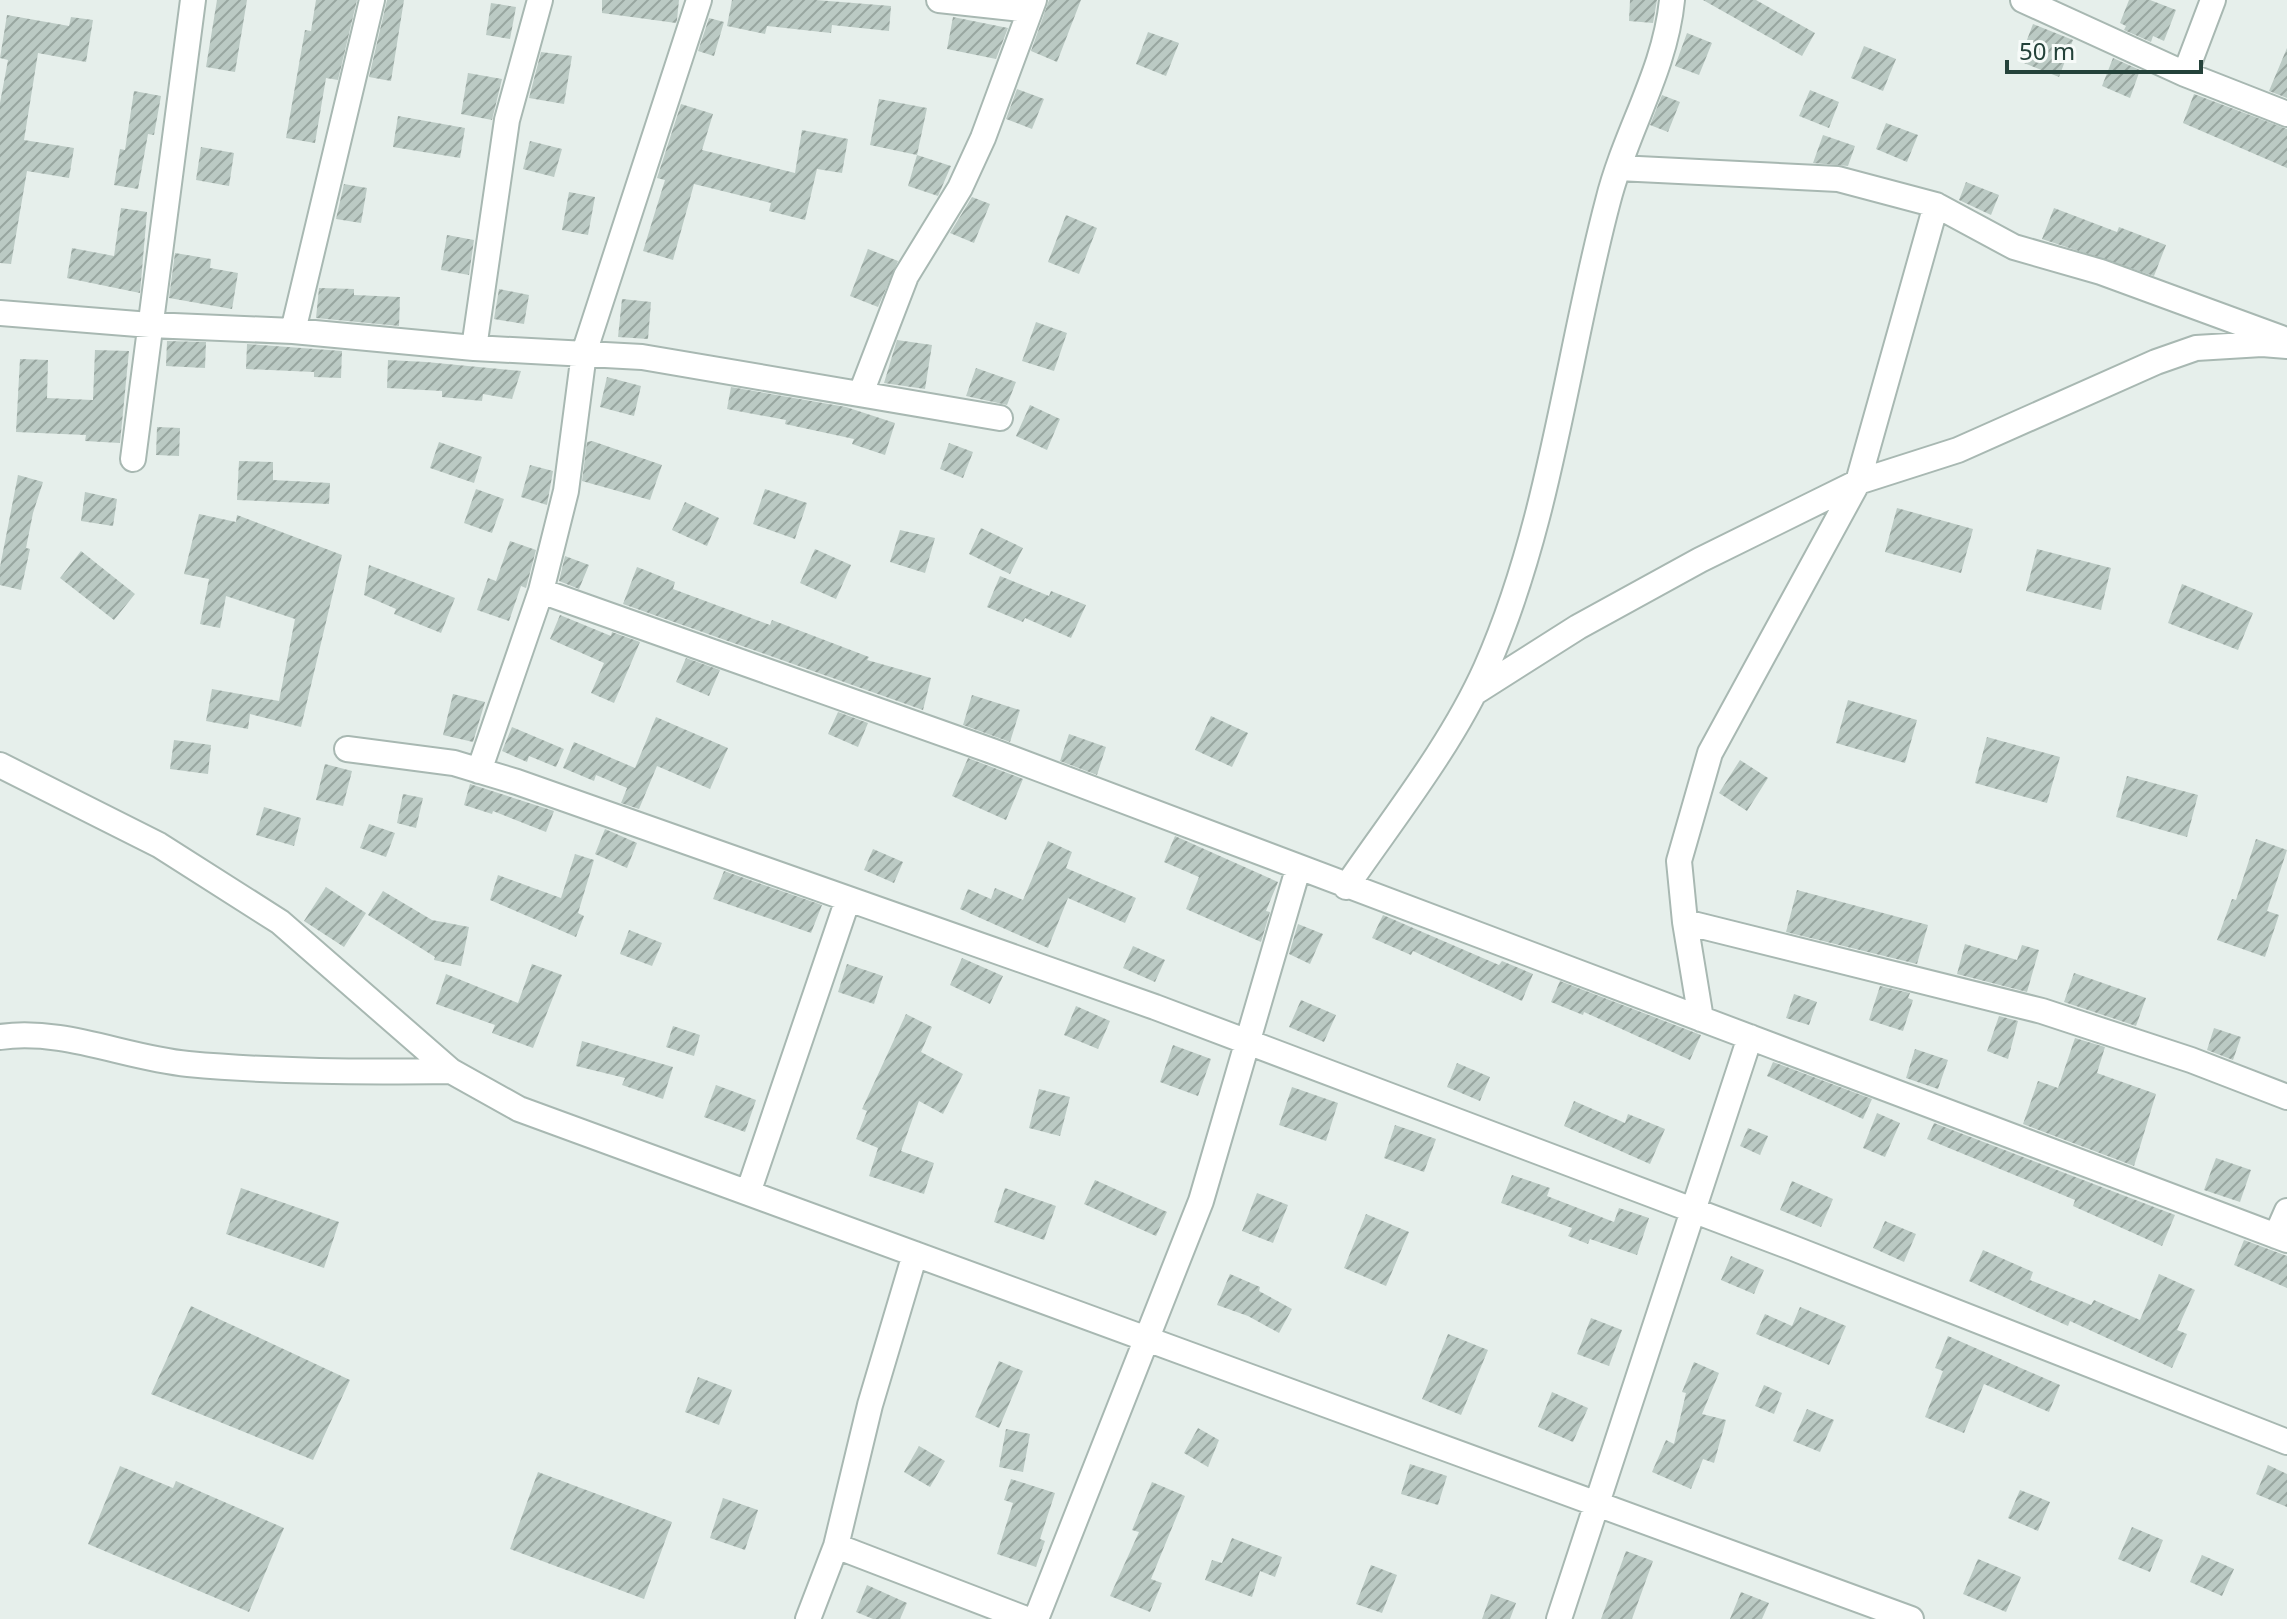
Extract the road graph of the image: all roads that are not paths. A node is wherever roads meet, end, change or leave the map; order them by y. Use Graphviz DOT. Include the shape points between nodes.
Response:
graph roads {
  1 [pos="193,0"];
  2 [pos="372,0"];
  3 [pos="540,0"];
  4 [pos="699,0"];
  5 [pos="939,0"];
  6 [pos="1672,0"];
  7 [pos="2023,0"];
  8 [pos="2213,0"];
  9 [pos="1032,5"];
  10 [pos="2185,74"];
  11 [pos="2287,114"];
  12 [pos="1618,168"];
  13 [pos="1936,205"];
  14 [pos="0,313"];
  15 [pos="150,325"];
  16 [pos="293,331"];
  17 [pos="2287,339"];
  18 [pos="2287,346"];
  19 [pos="474,348"];
  20 [pos="584,353"];
  21 [pos="861,393"];
  22 [pos="1000,418"];
  23 [pos="133,459"];
  24 [pos="1858,482"];
  25 [pos="541,591"];
  26 [pos="1472,694"];
  27 [pos="347,749"];
  28 [pos="0,765"];
  29 [pos="479,771"];
  30 [pos="1298,869"];
  31 [pos="1346,887"];
  32 [pos="848,899"];
  33 [pos="1685,922"];
  34 [pos="1701,1019"];
  35 [pos="0,1037"];
  36 [pos="1750,1037"];
  37 [pos="1246,1041"];
  38 [pos="451,1071"];
  39 [pos="2287,1097"];
  40 [pos="748,1193"];
  41 [pos="1694,1211"];
  42 [pos="2287,1211"];
  43 [pos="2281,1238"];
  44 [pos="915,1254"];
  45 [pos="1145,1338"];
  46 [pos="2287,1442"];
  47 [pos="1595,1503"];
  48 [pos="836,1546"];
  49 [pos="808,1619"];
  50 [pos="1026,1619"];
  51 [pos="1036,1619"];
  52 [pos="1559,1619"];
  53 [pos="1911,1619"];
  1 -- 15 [label="street"];
  2 -- 16 [label="street"];
  3 -- 19 [label="street" via="507,120"];
  4 -- 20 [label="street"];
  5 -- 9 [label="street"];
  6 -- 12 [label="street" via="1657,71"];
  7 -- 10 [label="street"];
  8 -- 10 [label="street"];
  9 -- 21 [label="street" via="983,138 960,188 906,276"];
  10 -- 11 [label="street"];
  12 -- 13 [label="street" via="1838,179"];
  12 -- 26 [label="street" via="1518,588"];
  13 -- 17 [label="street" via="2014,247 2101,272"];
  13 -- 24 [label="street"];
  14 -- 15 [label="street"];
  15 -- 16 [label="street"];
  15 -- 23 [label="street"];
  16 -- 19 [label="street"];
  18 -- 24 [label="street" via="2196,348 1958,450"];
  19 -- 20 [label="street"];
  20 -- 21 [label="street" via="642,357"];
  20 -- 25 [label="street" via="566,491"];
  21 -- 22 [label="street"];
  24 -- 26 [label="street" via="1578,627"];
  24 -- 33 [label="street" via="1710,753 1679,861"];
  25 -- 29 [label="street"];
  25 -- 30 [label="street" via="992,751"];
  26 -- 31 [label="street"];
  27 -- 29 [label="street"];
  28 -- 38 [label="street" via="159,845 280,922"];
  29 -- 32 [label="street"];
  30 -- 31 [label="street"];
  30 -- 37 [label="street"];
  31 -- 34 [label="street"];
  32 -- 37 [label="street"];
  32 -- 40 [label="street"];
  33 -- 34 [label="street"];
  33 -- 39 [label="street" via="2042,1011"];
  34 -- 36 [label="street"];
  35 -- 38 [label="street" via="75,1040 184,1064 347,1073"];
  36 -- 41 [label="street"];
  36 -- 43 [label="street"];
  37 -- 41 [label="street"];
  37 -- 45 [label="street" via="1201,1201"];
  38 -- 40 [label="street" via="519,1109"];
  40 -- 44 [label="street"];
  41 -- 46 [label="street"];
  41 -- 47 [label="street"];
  42 -- 43 [label="street"];
  44 -- 45 [label="street"];
  44 -- 48 [label="street" via="870,1405"];
  45 -- 47 [label="street"];
  45 -- 51 [label="street"];
  47 -- 52 [label="street"];
  47 -- 53 [label="street"];
  48 -- 49 [label="street"];
  48 -- 50 [label="street"];
}
